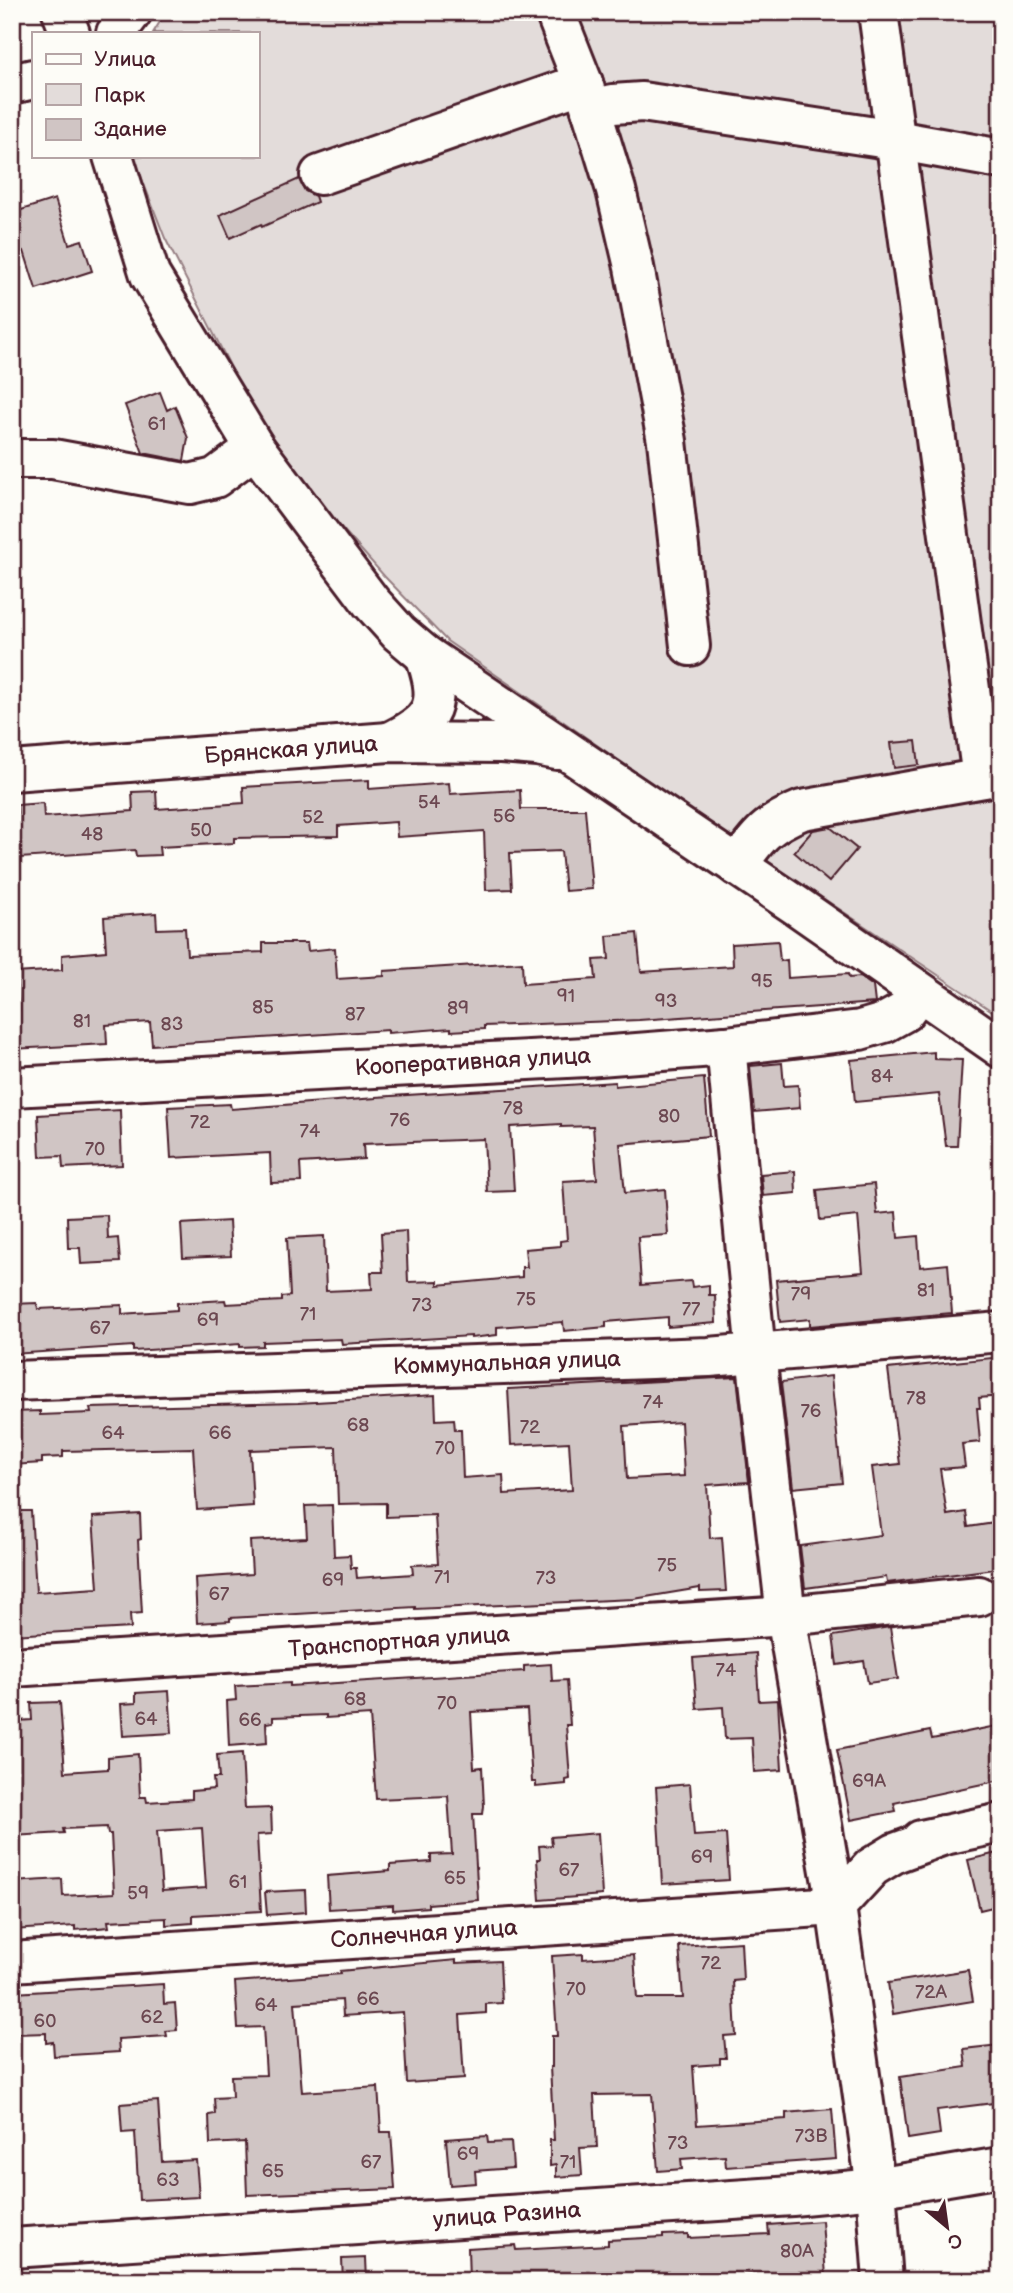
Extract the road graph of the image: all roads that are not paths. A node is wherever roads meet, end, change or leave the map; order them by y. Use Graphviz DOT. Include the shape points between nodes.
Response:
graph roads {
  1 [pos="62,12"];
  2 [pos="132,12"];
  3 [pos="555,12"];
  4 [pos="877,12"];
  5 [pos="70,32"];
  6 [pos="117,32"];
  7 [pos="32,79"];
  8 [pos="12,84"];
  9 [pos="587,96"];
  10 [pos="895,140"];
  11 [pos="114,158"];
  12 [pos="1001,159"];
  13 [pos="320,175"];
  14 [pos="255,448"];
  15 [pos="12,459"];
  16 [pos="690,646"];
  17 [pos="425,655"];
  18 [pos="389,742"];
  19 [pos="569,753"];
  20 [pos="12,772"];
  21 [pos="991,776"];
  22 [pos="737,866"];
  23 [pos="919,992"];
  24 [pos="726,1046"];
  25 [pos="1001,1048"];
  26 [pos="12,1087"];
  27 [pos="1001,1332"];
  28 [pos="756,1354"];
  29 [pos="12,1381"];
  30 [pos="978,1596"];
  31 [pos="786,1616"];
  32 [pos="12,1667"];
  33 [pos="1001,1823"];
  34 [pos="944,1835"];
  35 [pos="828,1858"];
  36 [pos="836,1906"];
  37 [pos="12,1962"];
  38 [pos="1001,2167"];
  39 [pos="876,2188"];
  40 [pos="12,2248"];
  41 [pos="883,2281"];
  1 -- 5 [label="street"];
  2 -- 6 [label="street"];
  3 -- 9 [label="street"];
  4 -- 10 [label="street"];
  7 -- 8 [label="street"];
  9 -- 10 [label="street" via="614,104 642,102"];
  9 -- 13 [label="street"];
  9 -- 16 [label="street" via="616,190 655,370 669,452"];
  10 -- 12 [label="street"];
  10 -- 21 [label="street"];
  11 -- 14 [label="street" via="150,275"];
  14 -- 15 [label="street" via="215,478 190,485 53,459"];
  14 -- 17 [label="street" via="371,602"];
  17 -- 18 [label="street" via="435,688 430,710 413,729"];
  17 -- 19 [label="street"];
  18 -- 19 [label="street, Брянская улица" via="502,743"];
  18 -- 20 [label="street, Брянская улица"];
  19 -- 22 [label="street"];
  21 -- 22 [label="street" via="802,810 766,829"];
  22 -- 23 [label="street"];
  23 -- 24 [label="street, Кооперативная улица" via="904,1012 860,1030"];
  23 -- 25 [label="street"];
  24 -- 26 [label="street, Кооперативная улица"];
  24 -- 28 [label="street"];
  27 -- 28 [label="street, Коммунальная улица"];
  28 -- 29 [label="street, Коммунальная улица"];
  28 -- 31 [label="street"];
  30 -- 31 [label="street, Транспортная улица"];
  31 -- 32 [label="street, Транспортная улица"];
  31 -- 35 [label="street"];
  33 -- 34 [label="street"];
  34 -- 35 [label="street"];
  34 -- 36 [label="street" via="872,1867"];
  35 -- 36 [label="street"];
  36 -- 37 [label="street, Солнечная улица"];
  36 -- 39 [label="street"];
  38 -- 39 [label="street, улица Разина"];
  39 -- 40 [label="street, улица Разина"];
  39 -- 41 [label="street"];
}
